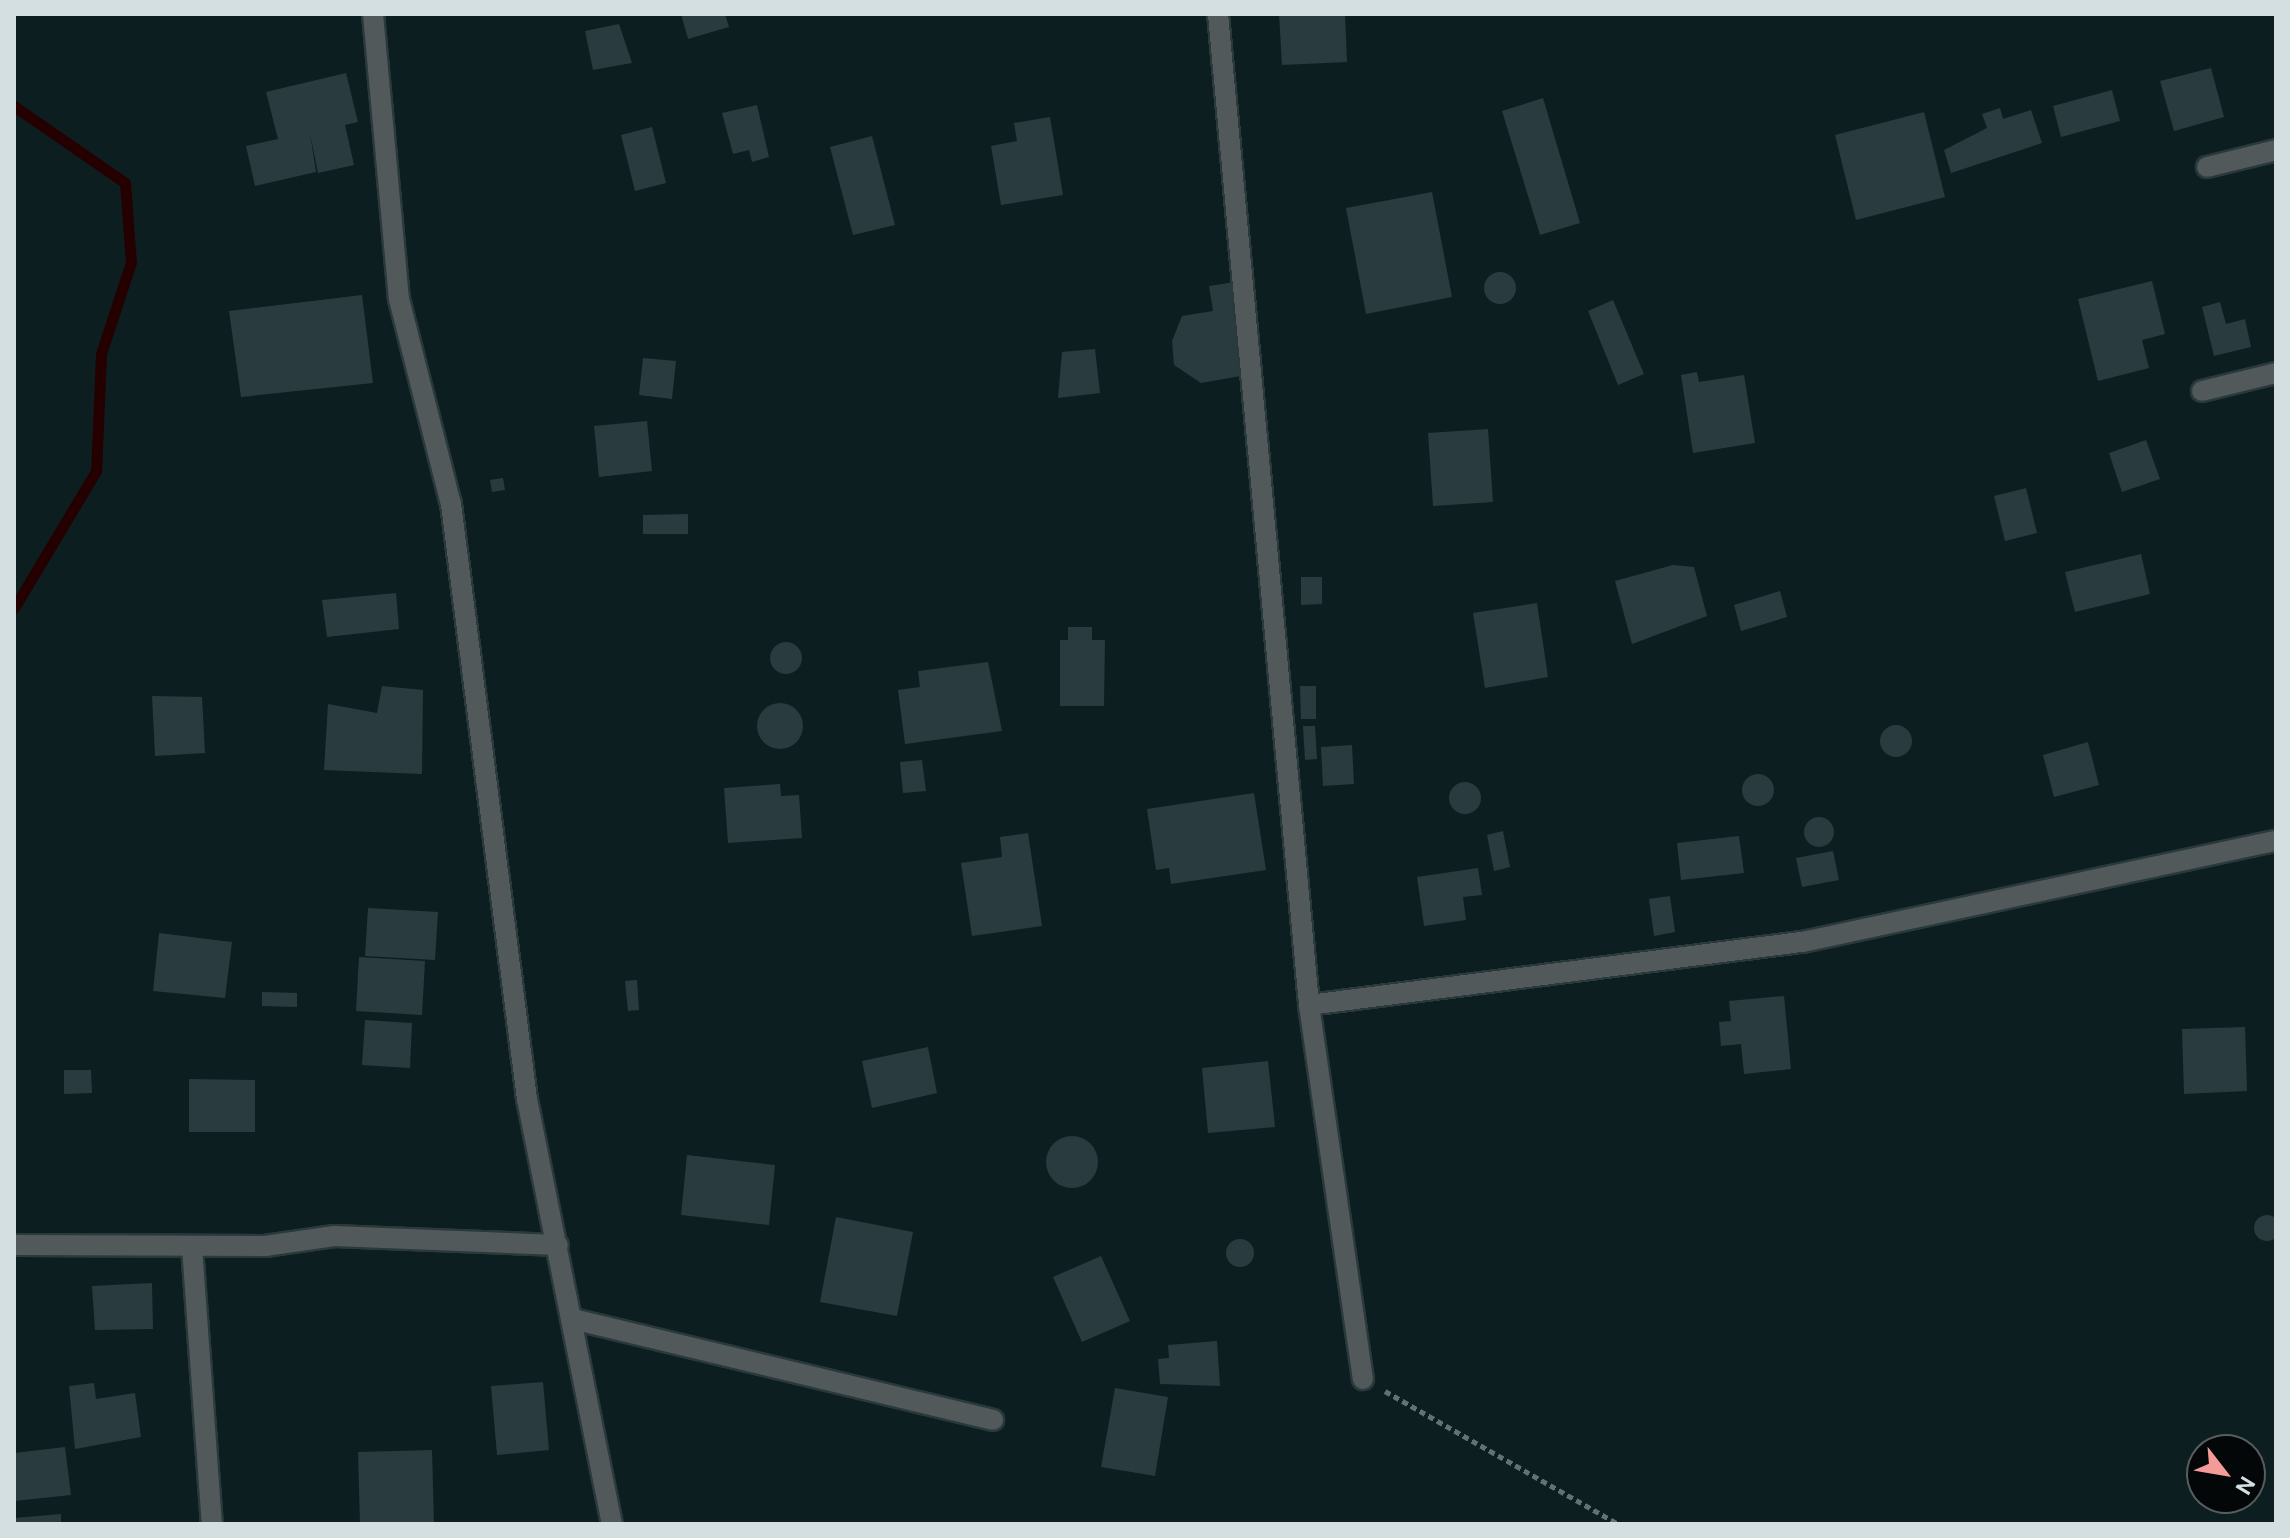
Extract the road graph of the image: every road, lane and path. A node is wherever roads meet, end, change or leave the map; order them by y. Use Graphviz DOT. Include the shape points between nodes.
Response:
graph roads {
  1 [pos="373,14"];
  2 [pos="1218,14"];
  3 [pos="2276,150"];
  4 [pos="2207,167"];
  5 [pos="2276,373"];
  6 [pos="2202,391"];
  7 [pos="2276,841"];
  8 [pos="1309,1005"];
  9 [pos="14,1245"];
  10 [pos="558,1245"];
  11 [pos="192,1247"];
  12 [pos="573,1319"];
  13 [pos="1363,1379"];
  14 [pos="993,1420"];
  15 [pos="212,1524"];
  16 [pos="612,1524"];
  17 [pos="1618,1524"];
  1 -- 10 [label="street" via="399,299 451,504 507,972"];
  2 -- 8 [label="street"];
  3 -- 4 [label="street"];
  5 -- 6 [label="street"];
  7 -- 8 [label="street" via="1803,942"];
  8 -- 13 [label="street"];
  9 -- 11 [label="street"];
  10 -- 11 [label="street" via="334,1236"];
  10 -- 12 [label="street"];
  11 -- 15 [label="street"];
  12 -- 14 [label="street"];
  12 -- 16 [label="street"];
  13 -- 17 [label="path"];
}
